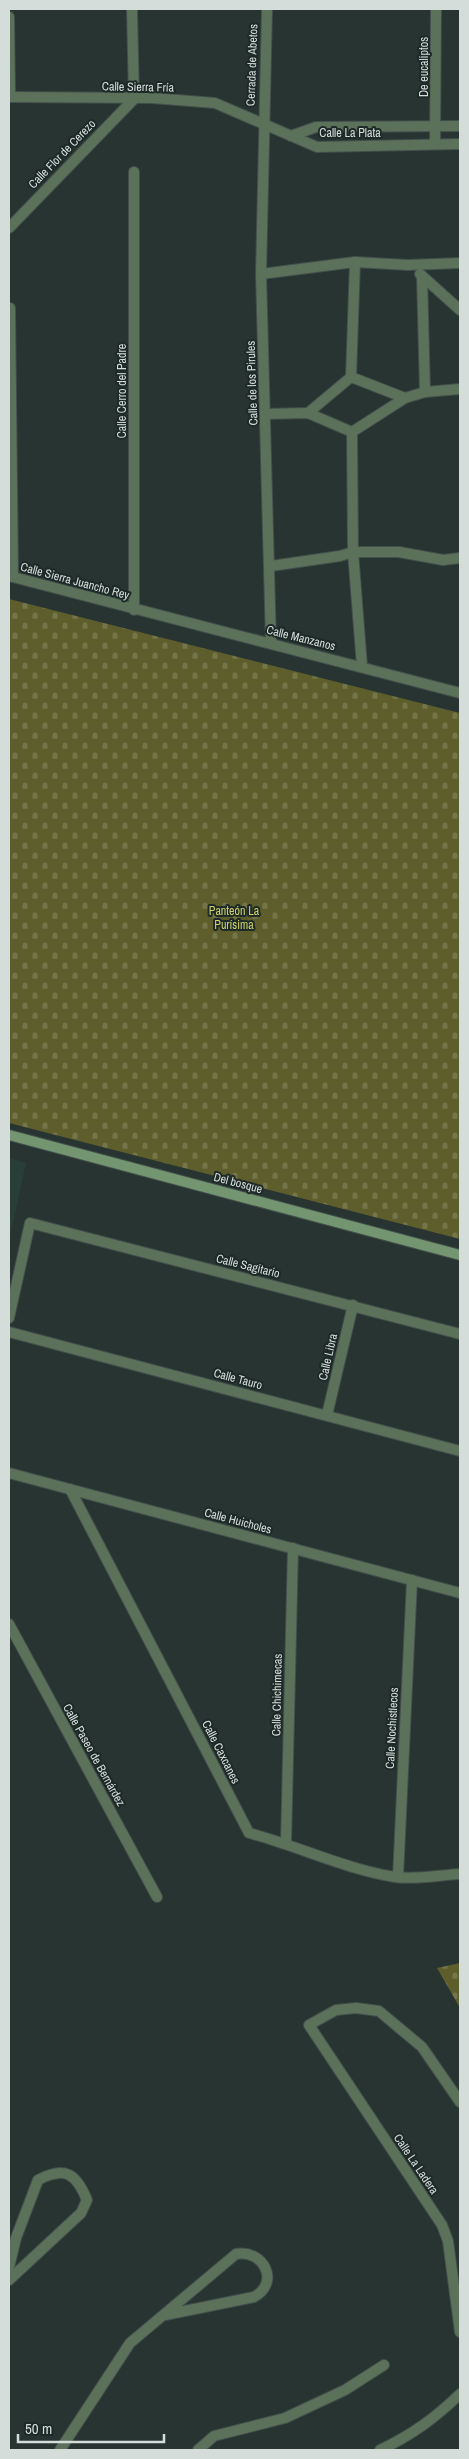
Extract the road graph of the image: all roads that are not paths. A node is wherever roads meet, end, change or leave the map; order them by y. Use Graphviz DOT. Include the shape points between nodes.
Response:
graph roads {
  1 [pos="132,9"];
  2 [pos="266,9"];
  3 [pos="436,9"];
  4 [pos="9,16"];
  5 [pos="9,96"];
  6 [pos="134,99"];
  7 [pos="263,123"];
  8 [pos="436,126"];
  9 [pos="460,126"];
  10 [pos="316,127"];
  11 [pos="291,136"];
  12 [pos="435,144"];
  13 [pos="460,144"];
  14 [pos="317,147"];
  15 [pos="134,172"];
  16 [pos="11,223"];
  17 [pos="355,262"];
  18 [pos="460,263"];
  19 [pos="408,265"];
  20 [pos="261,274"];
  21 [pos="422,276"];
  22 [pos="10,308"];
  23 [pos="460,310"];
  24 [pos="351,377"];
  25 [pos="460,389"];
  26 [pos="425,392"];
  27 [pos="405,398"];
  28 [pos="308,413"];
  29 [pos="265,414"];
  30 [pos="352,432"];
  31 [pos="353,552"];
  32 [pos="460,558"];
  33 [pos="271,566"];
  34 [pos="11,577"];
  35 [pos="134,610"];
  36 [pos="271,643"];
  37 [pos="362,666"];
  38 [pos="460,693"];
  39 [pos="9,1134"];
  40 [pos="460,1256"];
  41 [pos="353,1305"];
  42 [pos="9,1318"];
  43 [pos="9,1332"];
  44 [pos="460,1334"];
  45 [pos="327,1415"];
  46 [pos="460,1451"];
  47 [pos="9,1473"];
  48 [pos="70,1489"];
  49 [pos="294,1548"];
  50 [pos="412,1580"];
  51 [pos="460,1593"];
  52 [pos="9,1624"];
  53 [pos="18,1642"];
  54 [pos="9,1648"];
  55 [pos="286,1843"];
  56 [pos="460,1874"];
  57 [pos="398,1877"];
  58 [pos="157,1897"];
  59 [pos="460,2102"];
  60 [pos="9,2267"];
  61 [pos="9,2280"];
  62 [pos="165,2315"];
  63 [pos="460,2332"];
  64 [pos="384,2365"];
  65 [pos="460,2394"];
  66 [pos="60,2450"];
  67 [pos="198,2450"];
  68 [pos="380,2450"];
  1 -- 6 [label="street"];
  2 -- 7 [label="street, Cerrada de Abetos"];
  3 -- 8 [label="street, De eucaliptos"];
  4 -- 5 [label="street"];
  5 -- 6 [label="street, Calle Sierra Fría"];
  6 -- 7 [label="street, Calle Sierra Fría" via="215,103"];
  6 -- 16 [label="street, Calle Flor de Cerezo"];
  7 -- 11 [label="street"];
  7 -- 20 [label="street, Calle de los Pirules"];
  8 -- 9 [label="street, Calle La Plata"];
  8 -- 10 [label="street, Calle La Plata"];
  8 -- 12 [label="street, De eucaliptos"];
  10 -- 11 [label="street, Calle La Plata"];
  10 -- 14 [label="street"];
  11 -- 14 [label="street, Calle La Plata"];
  12 -- 13 [label="street, Calle La Plata"];
  12 -- 14 [label="street, Calle La Plata"];
  15 -- 35 [label="street, Calle Cerro del Padre"];
  17 -- 19 [label="street"];
  17 -- 20 [label="street"];
  17 -- 24 [label="street"];
  18 -- 19 [label="street"];
  19 -- 21 [label="street"];
  20 -- 29 [label="street, Calle de los Pirules"];
  21 -- 23 [label="street"];
  21 -- 26 [label="street"];
  22 -- 34 [label="street"];
  24 -- 27 [label="street"];
  24 -- 28 [label="street"];
  25 -- 26 [label="street"];
  26 -- 27 [label="street"];
  27 -- 30 [label="street"];
  28 -- 29 [label="street"];
  28 -- 30 [label="street"];
  29 -- 33 [label="street, Calle de los Pirules"];
  30 -- 31 [label="street"];
  31 -- 32 [label="street" via="399,552 443,560"];
  31 -- 33 [label="street"];
  31 -- 37 [label="street"];
  33 -- 36 [label="street, Calle de los Pirules"];
  34 -- 35 [label="street, Calle Sierra Juancho Rey"];
  35 -- 36 [label="street, Calle Manzanos"];
  36 -- 37 [label="street, Calle Manzanos"];
  37 -- 38 [label="street, Calle Manzanos"];
  39 -- 40 [label="main road, Del bosque"];
  41 -- 42 [label="street, Calle Sagitario" via="30,1223"];
  41 -- 44 [label="street, Calle Sagitario"];
  41 -- 45 [label="street, Calle Libra"];
  43 -- 45 [label="street, Calle Tauro"];
  45 -- 46 [label="street, Calle Tauro"];
  47 -- 48 [label="street, Calle Huicholes"];
  48 -- 49 [label="street, Calle Huicholes"];
  48 -- 55 [label="street, Calle Caxcanes" via="249,1834"];
  49 -- 50 [label="street, Calle Huicholes"];
  49 -- 55 [label="street, Calle Chichimecas"];
  50 -- 51 [label="street, Calle Huicholes"];
  50 -- 57 [label="street, Calle Nochistlecos"];
  52 -- 53 [label="street, Calle Paseo de Bernárdez"];
  53 -- 54 [label="street"];
  53 -- 58 [label="street, Calle Paseo de Bernárdez"];
  55 -- 57 [label="street, Calle Caxcanes" via="364,1870"];
  56 -- 57 [label="street, Calle Caxcanes"];
  59 -- 63 [label="street, Calle La Ladera" via="422,2047 379,2011 336,2010 309,2026 442,2225 448,2241"];
  60 -- 61 [label="street" via="16,2238 38,2180 54,2172 66,2172 81,2184 87,2200 81,2214"];
  62 -- 62 [label="street" via="236,2254 254,2254 265,2267 267,2285 254,2297"];
  62 -- 66 [label="street" via="130,2343"];
  64 -- 67 [label="street" via="345,2390 286,2418 214,2436"];
  65 -- 68 [label="street" via="412,2435"];
}
